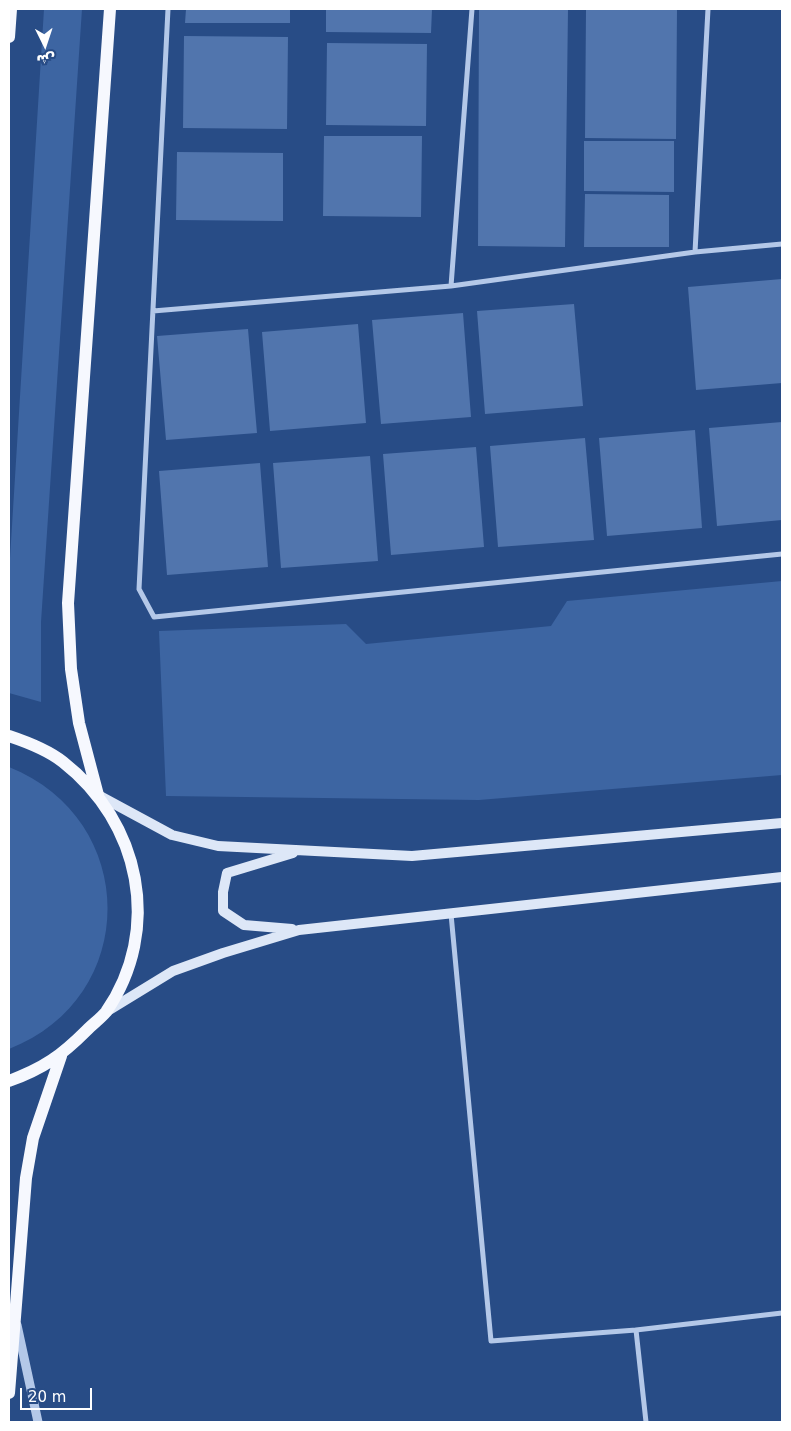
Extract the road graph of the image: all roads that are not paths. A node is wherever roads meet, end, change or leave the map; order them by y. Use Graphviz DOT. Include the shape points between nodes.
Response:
graph roads {
  1 [pos="11,9"];
  2 [pos="110,9"];
  3 [pos="168,9"];
  4 [pos="472,9"];
  5 [pos="708,9"];
  6 [pos="9,37"];
  7 [pos="782,244"];
  8 [pos="695,252"];
  9 [pos="451,286"];
  10 [pos="153,311"];
  11 [pos="782,554"];
  12 [pos="9,736"];
  13 [pos="98,795"];
  14 [pos="782,823"];
  15 [pos="301,851"];
  16 [pos="782,877"];
  17 [pos="451,914"];
  18 [pos="298,930"];
  19 [pos="105,1012"];
  20 [pos="62,1056"];
  21 [pos="9,1081"];
  22 [pos="782,1313"];
  23 [pos="15,1316"];
  24 [pos="636,1330"];
  25 [pos="9,1393"];
  26 [pos="38,1422"];
  27 [pos="646,1422"];
  1 -- 6 [label="main road"];
  2 -- 13 [label="main road" via="68,603 71,669 80,723"];
  3 -- 10 [label="street"];
  4 -- 9 [label="street"];
  5 -- 8 [label="street"];
  7 -- 8 [label="street"];
  8 -- 9 [label="street"];
  9 -- 10 [label="street"];
  10 -- 11 [label="street" via="139,589 154,617"];
  12 -- 13 [label="main road" via="62,761"];
  13 -- 15 [label="main road" via="172,835 218,846"];
  13 -- 19 [label="main road" via="121,832 134,868 138,902 136,934 126,973"];
  14 -- 15 [label="main road" via="412,856"];
  15 -- 18 [label="main road" via="227,873 223,892 223,911 244,925"];
  16 -- 17 [label="main road"];
  17 -- 18 [label="main road"];
  17 -- 24 [label="street" via="491,1340"];
  18 -- 19 [label="main road" via="173,971"];
  19 -- 20 [label="main road"];
  20 -- 21 [label="main road" via="32,1073"];
  20 -- 23 [label="main road" via="33,1138 26,1178"];
  22 -- 24 [label="street"];
  23 -- 25 [label="main road"];
  23 -- 26 [label="street"];
  24 -- 27 [label="street"];
}
